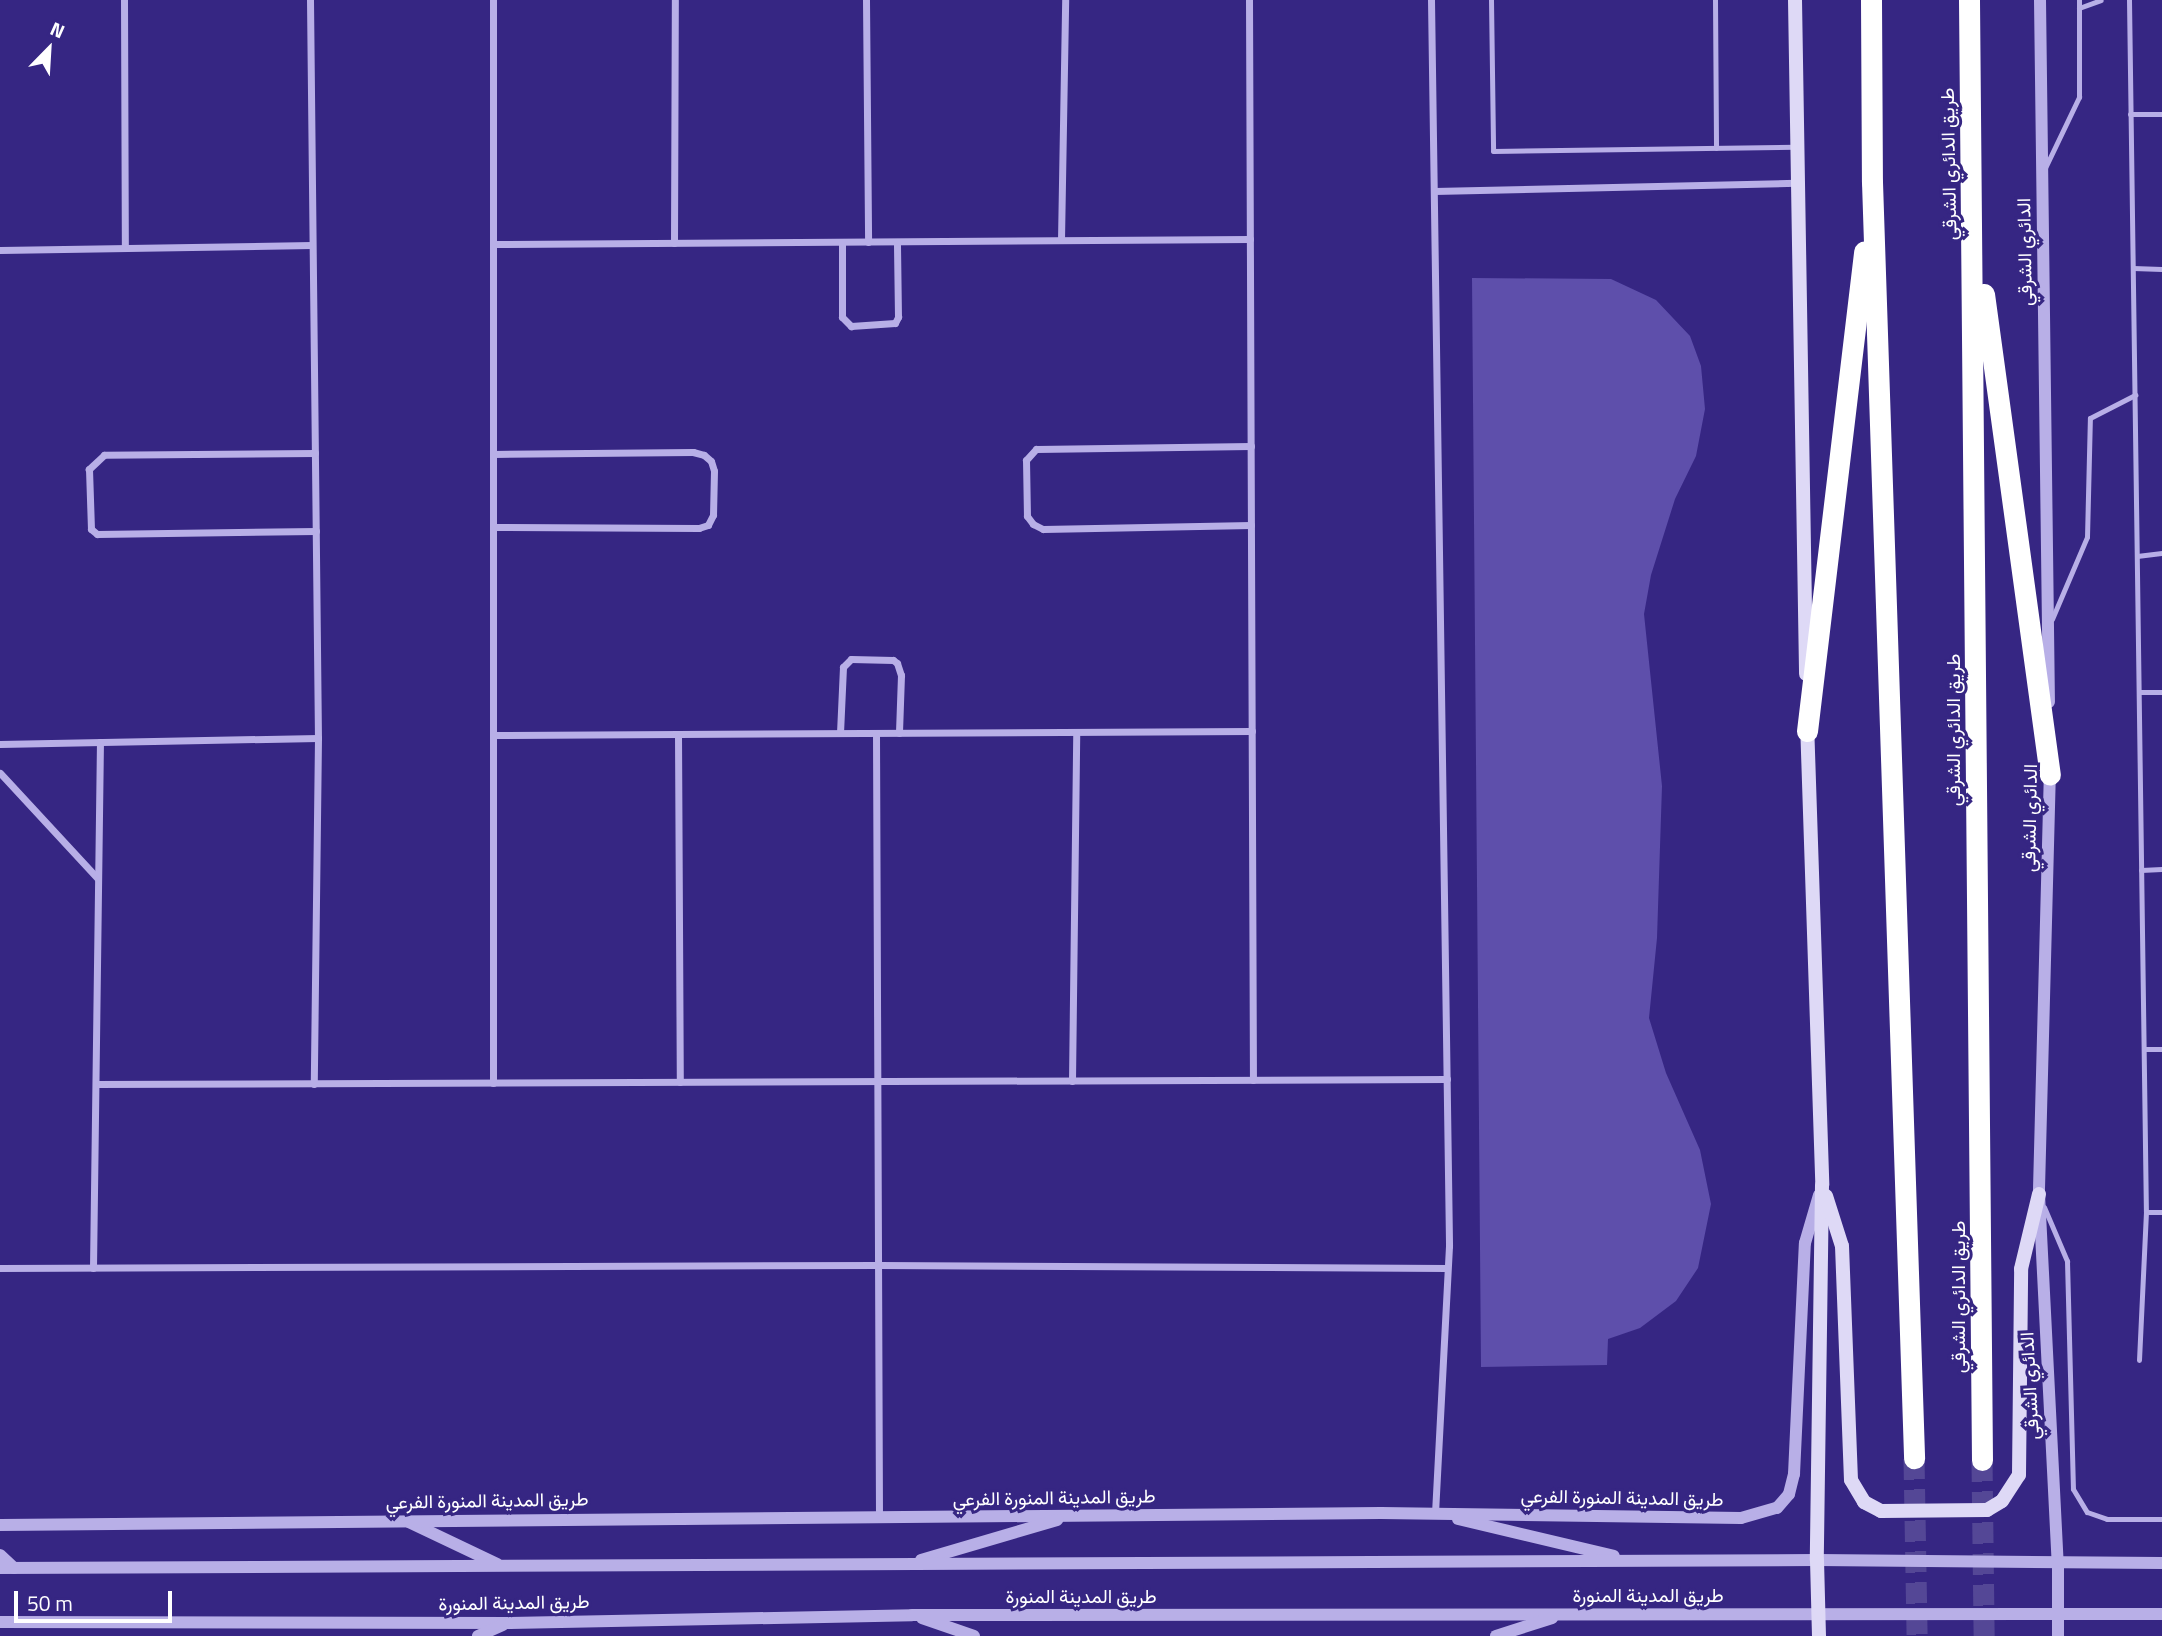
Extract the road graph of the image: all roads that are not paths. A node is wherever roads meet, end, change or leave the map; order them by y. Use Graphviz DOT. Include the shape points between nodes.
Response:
graph roads {
  1 [pos="124,0"];
  2 [pos="310,0"];
  3 [pos="493,0"];
  4 [pos="675,0"];
  5 [pos="866,0"];
  6 [pos="1065,0"];
  7 [pos="1249,0"];
  8 [pos="1431,0"];
  9 [pos="1491,0"];
  10 [pos="1715,0"];
  11 [pos="1795,0"];
  12 [pos="1871,0"];
  13 [pos="1969,0"];
  14 [pos="2040,0"];
  15 [pos="2079,0"];
  16 [pos="2101,0"];
  17 [pos="2129,0"];
  18 [pos="2079,8"];
  19 [pos="2130,114"];
  20 [pos="2162,114"];
  21 [pos="1796,147"];
  22 [pos="1716,148"];
  23 [pos="2042,174"];
  24 [pos="1796,183"];
  25 [pos="1872,183"];
  26 [pos="1434,191"];
  27 [pos="1972,206"];
  28 [pos="1250,239"];
  29 [pos="1061,240"];
  30 [pos="842,242"];
  31 [pos="868,242"];
  32 [pos="897,242"];
  33 [pos="674,243"];
  34 [pos="493,244"];
  35 [pos="312,246"];
  36 [pos="125,248"];
  37 [pos="0,250"];
  38 [pos="2133,268"];
  39 [pos="2162,269"];
  40 [pos="2135,395"];
  41 [pos="1251,446"];
  42 [pos="315,453"];
  43 [pos="493,454"];
  44 [pos="1251,525"];
  45 [pos="493,527"];
  46 [pos="316,531"];
  47 [pos="2162,553"];
  48 [pos="2137,556"];
  49 [pos="2048,628"];
  50 [pos="2139,692"];
  51 [pos="2162,692"];
  52 [pos="1252,731"];
  53 [pos="1807,731"];
  54 [pos="1076,732"];
  55 [pos="840,733"];
  56 [pos="876,733"];
  57 [pos="899,733"];
  58 [pos="678,734"];
  59 [pos="493,735"];
  60 [pos="318,737"];
  61 [pos="100,741"];
  62 [pos="0,744"];
  63 [pos="0,773"];
  64 [pos="2050,774"];
  65 [pos="2162,869"];
  66 [pos="2141,870"];
  67 [pos="98,879"];
  68 [pos="2144,1049"];
  69 [pos="2162,1049"];
  70 [pos="1447,1079"];
  71 [pos="1253,1080"];
  72 [pos="877,1081"];
  73 [pos="1072,1081"];
  74 [pos="680,1082"];
  75 [pos="493,1083"];
  76 [pos="96,1084"];
  77 [pos="314,1084"];
  78 [pos="1822,1185"];
  79 [pos="2039,1194"];
  80 [pos="2146,1212"];
  81 [pos="2162,1212"];
  82 [pos="878,1265"];
  83 [pos="0,1268"];
  84 [pos="93,1268"];
  85 [pos="1447,1268"];
  86 [pos="2139,1360"];
  87 [pos="1914,1458"];
  88 [pos="1982,1460"];
  89 [pos="1435,1513"];
  90 [pos="1074,1514"];
  91 [pos="879,1517"];
  92 [pos="2162,1519"];
  93 [pos="405,1520"];
  94 [pos="0,1525"];
  95 [pos="0,1555"];
  96 [pos="1817,1560"];
  97 [pos="1635,1561"];
  98 [pos="2162,1563"];
  99 [pos="907,1564"];
  100 [pos="2057,1564"];
  101 [pos="500,1566"];
  102 [pos="14,1567"];
  103 [pos="0,1568"];
  104 [pos="2058,1614"];
  105 [pos="2162,1614"];
  106 [pos="912,1615"];
  107 [pos="1563,1615"];
  108 [pos="1818,1615"];
  109 [pos="0,1622"];
  110 [pos="510,1623"];
  111 [pos="478,1636"];
  112 [pos="974,1636"];
  113 [pos="1496,1636"];
  114 [pos="1819,1636"];
  115 [pos="2058,1636"];
  1 -- 36 [label="street"];
  2 -- 35 [label="street"];
  3 -- 34 [label="street"];
  4 -- 33 [label="street"];
  5 -- 31 [label="street"];
  6 -- 29 [label="street"];
  7 -- 28 [label="street"];
  8 -- 26 [label="street"];
  9 -- 22 [label="lane" via="1493,151"];
  10 -- 22 [label="lane"];
  11 -- 21 [label="main road"];
  12 -- 25 [label="highway"];
  13 -- 27 [label="highway, طريق الدائري الشرقي"];
  14 -- 23 [label="street, الدائري الشرقي"];
  15 -- 18 [label="lane"];
  16 -- 18 [label="lane"];
  17 -- 19 [label="lane"];
  18 -- 23 [label="lane" via="2079,97"];
  19 -- 20 [label="lane"];
  19 -- 38 [label="lane"];
  21 -- 22 [label="lane"];
  21 -- 24 [label="main road"];
  23 -- 49 [label="street, الدائري الشرقي"];
  24 -- 26 [label="street"];
  24 -- 53 [label="main road"];
  25 -- 53 [label="highway"];
  25 -- 87 [label="highway"];
  26 -- 70 [label="street"];
  27 -- 64 [label="highway"];
  27 -- 88 [label="highway, طريق الدائري الشرقي"];
  28 -- 29 [label="street"];
  28 -- 41 [label="street"];
  29 -- 32 [label="street"];
  30 -- 31 [label="street"];
  30 -- 32 [label="street" via="842,317 851,326 895,323"];
  30 -- 33 [label="street"];
  31 -- 32 [label="street"];
  33 -- 34 [label="street"];
  34 -- 43 [label="street"];
  35 -- 36 [label="street"];
  35 -- 42 [label="street"];
  36 -- 37 [label="street"];
  38 -- 39 [label="lane"];
  38 -- 40 [label="lane"];
  40 -- 48 [label="lane"];
  40 -- 49 [label="lane" via="2090,418 2087,537"];
  41 -- 44 [label="street"];
  41 -- 44 [label="street" via="1036,449 1026,460 1027,516 1043,528"];
  42 -- 46 [label="street"];
  42 -- 46 [label="street" via="104,455 89,469 91,529 97,534"];
  43 -- 45 [label="street"];
  43 -- 45 [label="street" via="693,452 704,454 714,471 713,515 708,525 699,528"];
  44 -- 52 [label="street"];
  45 -- 59 [label="street"];
  46 -- 60 [label="street"];
  47 -- 48 [label="lane"];
  48 -- 50 [label="lane"];
  49 -- 64 [label="street, الدائري الشرقي"];
  50 -- 51 [label="lane"];
  50 -- 66 [label="lane"];
  52 -- 54 [label="street"];
  52 -- 71 [label="street"];
  53 -- 78 [label="main road"];
  54 -- 57 [label="street"];
  54 -- 73 [label="street"];
  55 -- 56 [label="street"];
  55 -- 57 [label="street" via="843,667 851,659 897,663 901,675"];
  55 -- 58 [label="street"];
  56 -- 57 [label="street"];
  56 -- 72 [label="street"];
  58 -- 59 [label="street"];
  58 -- 74 [label="street"];
  59 -- 75 [label="street"];
  60 -- 61 [label="street"];
  60 -- 77 [label="street"];
  61 -- 62 [label="street"];
  61 -- 67 [label="street"];
  63 -- 67 [label="street"];
  64 -- 79 [label="street, الدائري الشرقي"];
  65 -- 66 [label="lane"];
  66 -- 68 [label="lane"];
  67 -- 76 [label="street"];
  68 -- 69 [label="lane"];
  68 -- 80 [label="lane"];
  70 -- 71 [label="street"];
  70 -- 85 [label="street"];
  71 -- 73 [label="street"];
  72 -- 73 [label="street"];
  72 -- 74 [label="street"];
  72 -- 82 [label="street"];
  74 -- 75 [label="street"];
  75 -- 77 [label="street"];
  76 -- 77 [label="street"];
  76 -- 84 [label="street"];
  78 -- 79 [label="main road" via="1842,1245 1851,1480 1864,1502 1881,1511 1987,1510 2002,1501 2019,1475 2021,1269"];
  78 -- 89 [label="street, طريق المدينة المنورة الفرعي" via="1805,1243 1794,1474 1789,1494 1777,1508 1726,1519"];
  78 -- 96 [label="main road"];
  79 -- 92 [label="lane" via="2067,1261 2073,1489 2087,1512 2107,1519"];
  79 -- 100 [label="street, الدائري الشرقي"];
  80 -- 81 [label="lane"];
  80 -- 86 [label="lane"];
  82 -- 84 [label="street"];
  82 -- 85 [label="street"];
  82 -- 91 [label="street"];
  83 -- 84 [label="street"];
  85 -- 89 [label="street"];
  89 -- 90 [label="street, طريق المدينة المنورة الفرعي"];
  89 -- 97 [label="street"];
  90 -- 91 [label="street, طريق المدينة المنورة الفرعي"];
  90 -- 99 [label="street"];
  91 -- 93 [label="street, طريق المدينة المنورة الفرعي"];
  93 -- 94 [label="street, طريق المدينة المنورة الفرعي"];
  93 -- 101 [label="street"];
  95 -- 102 [label="street"];
  96 -- 97 [label="street, طريق المدينة المنورة"];
  96 -- 100 [label="street, طريق المدينة المنورة"];
  96 -- 108 [label="main road"];
  97 -- 99 [label="street, طريق المدينة المنورة"];
  98 -- 100 [label="street, طريق المدينة المنورة"];
  99 -- 101 [label="street, طريق المدينة المنورة"];
  100 -- 104 [label="street, الدائري الشرقي"];
  101 -- 102 [label="street, طريق المدينة المنورة"];
  102 -- 103 [label="street, طريق المدينة المنورة"];
  104 -- 105 [label="street, طريق المدينة المنورة"];
  104 -- 108 [label="street, طريق المدينة المنورة"];
  104 -- 115 [label="street, الدائري الشرقي"];
  106 -- 107 [label="street, طريق المدينة المنورة"];
  106 -- 110 [label="street, طريق المدينة المنورة"];
  106 -- 112 [label="street"];
  107 -- 108 [label="street, طريق المدينة المنورة"];
  107 -- 113 [label="street"];
  108 -- 114 [label="main road"];
  109 -- 110 [label="street, طريق المدينة المنورة"];
  110 -- 111 [label="street"];
}
